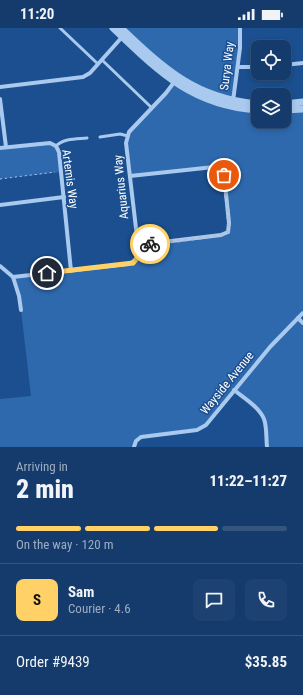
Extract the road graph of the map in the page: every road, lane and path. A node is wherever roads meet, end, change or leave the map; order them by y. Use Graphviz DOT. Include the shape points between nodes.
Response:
graph roads {
  1 [pos="60,28"];
  2 [pos="113,28"];
  3 [pos="240,28"];
  4 [pos="123,33"];
  5 [pos="102,60"];
  6 [pos="303,63"];
  7 [pos="98,64"];
  8 [pos="291,64"];
  9 [pos="251,67"];
  10 [pos="238,68"];
  11 [pos="176,80"];
  12 [pos="0,87"];
  13 [pos="0,99"];
  14 [pos="303,102"];
  15 [pos="291,103"];
  16 [pos="232,104"];
  17 [pos="251,104"];
  18 [pos="152,108"];
  19 [pos="251,108"];
  20 [pos="303,109"];
  21 [pos="291,110"];
  22 [pos="128,136"];
  23 [pos="100,137"];
  24 [pos="87,138"];
  25 [pos="56,146"];
  26 [pos="6,147"];
  27 [pos="0,148"];
  28 [pos="61,172"];
  29 [pos="130,176"];
  30 [pos="0,180"];
  31 [pos="64,197"];
  32 [pos="0,205"];
  33 [pos="138,245"];
  34 [pos="0,266"];
  35 [pos="71,271"];
  36 [pos="13,278"];
  37 [pos="21,310"];
  38 [pos="303,313"];
  39 [pos="298,318"];
  40 [pos="303,323"];
  41 [pos="234,390"];
  42 [pos="134,447"];
  43 [pos="268,447"];
  1 -- 7 [label="lane"];
  2 -- 4 [label="street"];
  3 -- 10 [label="street, Surya Way"];
  4 -- 5 [label="street"];
  4 -- 11 [label="street"];
  5 -- 7 [label="street"];
  5 -- 18 [label="lane"];
  6 -- 8 [label="street"];
  7 -- 12 [label="street" via="83,77"];
  9 -- 10 [label="street"];
  10 -- 16 [label="street, Surya Way"];
  11 -- 16 [label="street"];
  11 -- 18 [label="street"];
  13 -- 26 [label="street"];
  14 -- 15 [label="street"];
  16 -- 17 [label="street"];
  16 -- 19 [label="street"];
  18 -- 22 [label="street"];
  20 -- 21 [label="street"];
  22 -- 23 [label="lane" via="120,134"];
  22 -- 29 [label="street, Aquarius Way" via="126,143"];
  24 -- 25 [label="lane" via="65,141"];
  25 -- 26 [label="street, Artemis Way" via="50,143"];
  25 -- 28 [label="street, Artemis Way"];
  26 -- 27 [label="street, Artemis Way"];
  28 -- 30 [label="path"];
  28 -- 31 [label="street, Artemis Way"];
  29 -- 33 [label="street, Aquarius Way"];
  29 -- 33 [label="street" via="214,167 219,168 224,175 228,232"];
  31 -- 32 [label="street"];
  31 -- 35 [label="street, Artemis Way"];
  33 -- 35 [label="street, Aquarius Way" via="139,254 133,263"];
  34 -- 36 [label="street"];
  35 -- 36 [label="street, Aquarius Way"];
  36 -- 37 [label="street"];
  38 -- 39 [label="street, Wayside Avenue"];
  39 -- 40 [label="street"];
  39 -- 41 [label="street, Wayside Avenue"];
  41 -- 42 [label="street, Wayside Avenue" via="201,429 144,436 138,438"];
  41 -- 43 [label="street" via="262,416"];
}
